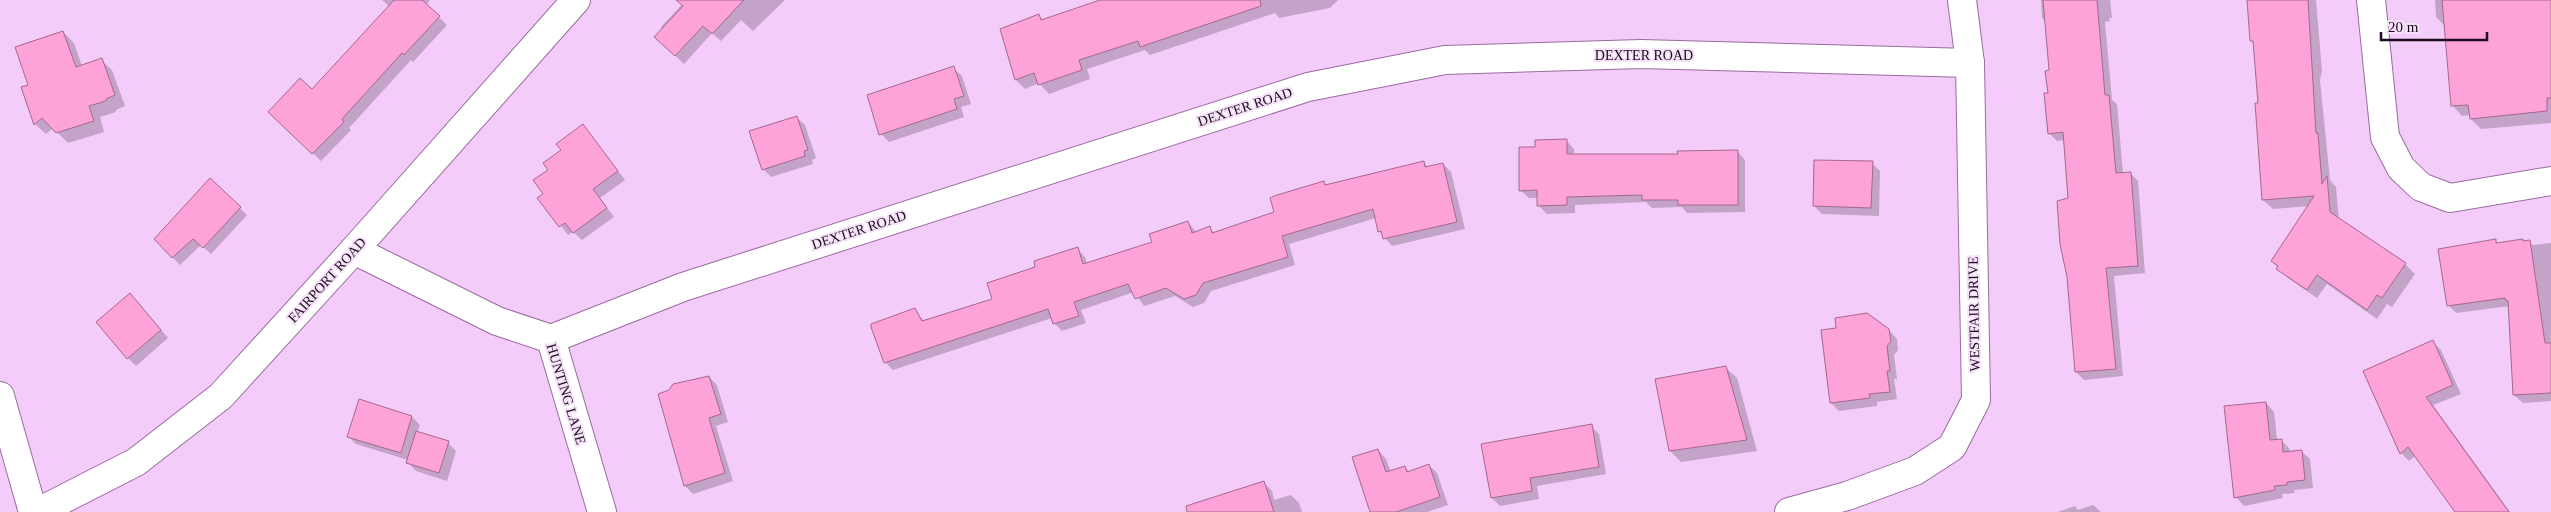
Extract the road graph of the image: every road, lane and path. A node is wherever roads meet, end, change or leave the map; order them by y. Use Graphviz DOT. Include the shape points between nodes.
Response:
graph roads {
  1 [pos="576,0"];
  2 [pos="1962,0"];
  3 [pos="2371,0"];
  4 [pos="1970,63"];
  5 [pos="2551,181"];
  6 [pos="354,250"];
  7 [pos="551,339"];
  8 [pos="0,396"];
  9 [pos="33,512"];
  10 [pos="38,512"];
  11 [pos="602,512"];
  12 [pos="1789,512"];
  1 -- 6 [label="street, FAIRPORT ROAD"];
  2 -- 4 [label="street, WESTFAIR DRIVE"];
  3 -- 5 [label="street" via="2385,137 2401,168 2421,187 2450,198"];
  4 -- 7 [label="street, DEXTER ROAD" via="1641,54 1436,62 1308,87 683,288"];
  4 -- 12 [label="street, WESTFAIR DRIVE" via="1976,400 1952,447 1915,471 1847,496"];
  6 -- 7 [label="street, HUNTING LANE" via="497,321"];
  6 -- 10 [label="street, FAIRPORT ROAD" via="221,396 136,462"];
  7 -- 11 [label="street, HUNTING LANE"];
  8 -- 9 [label="street"];
}
